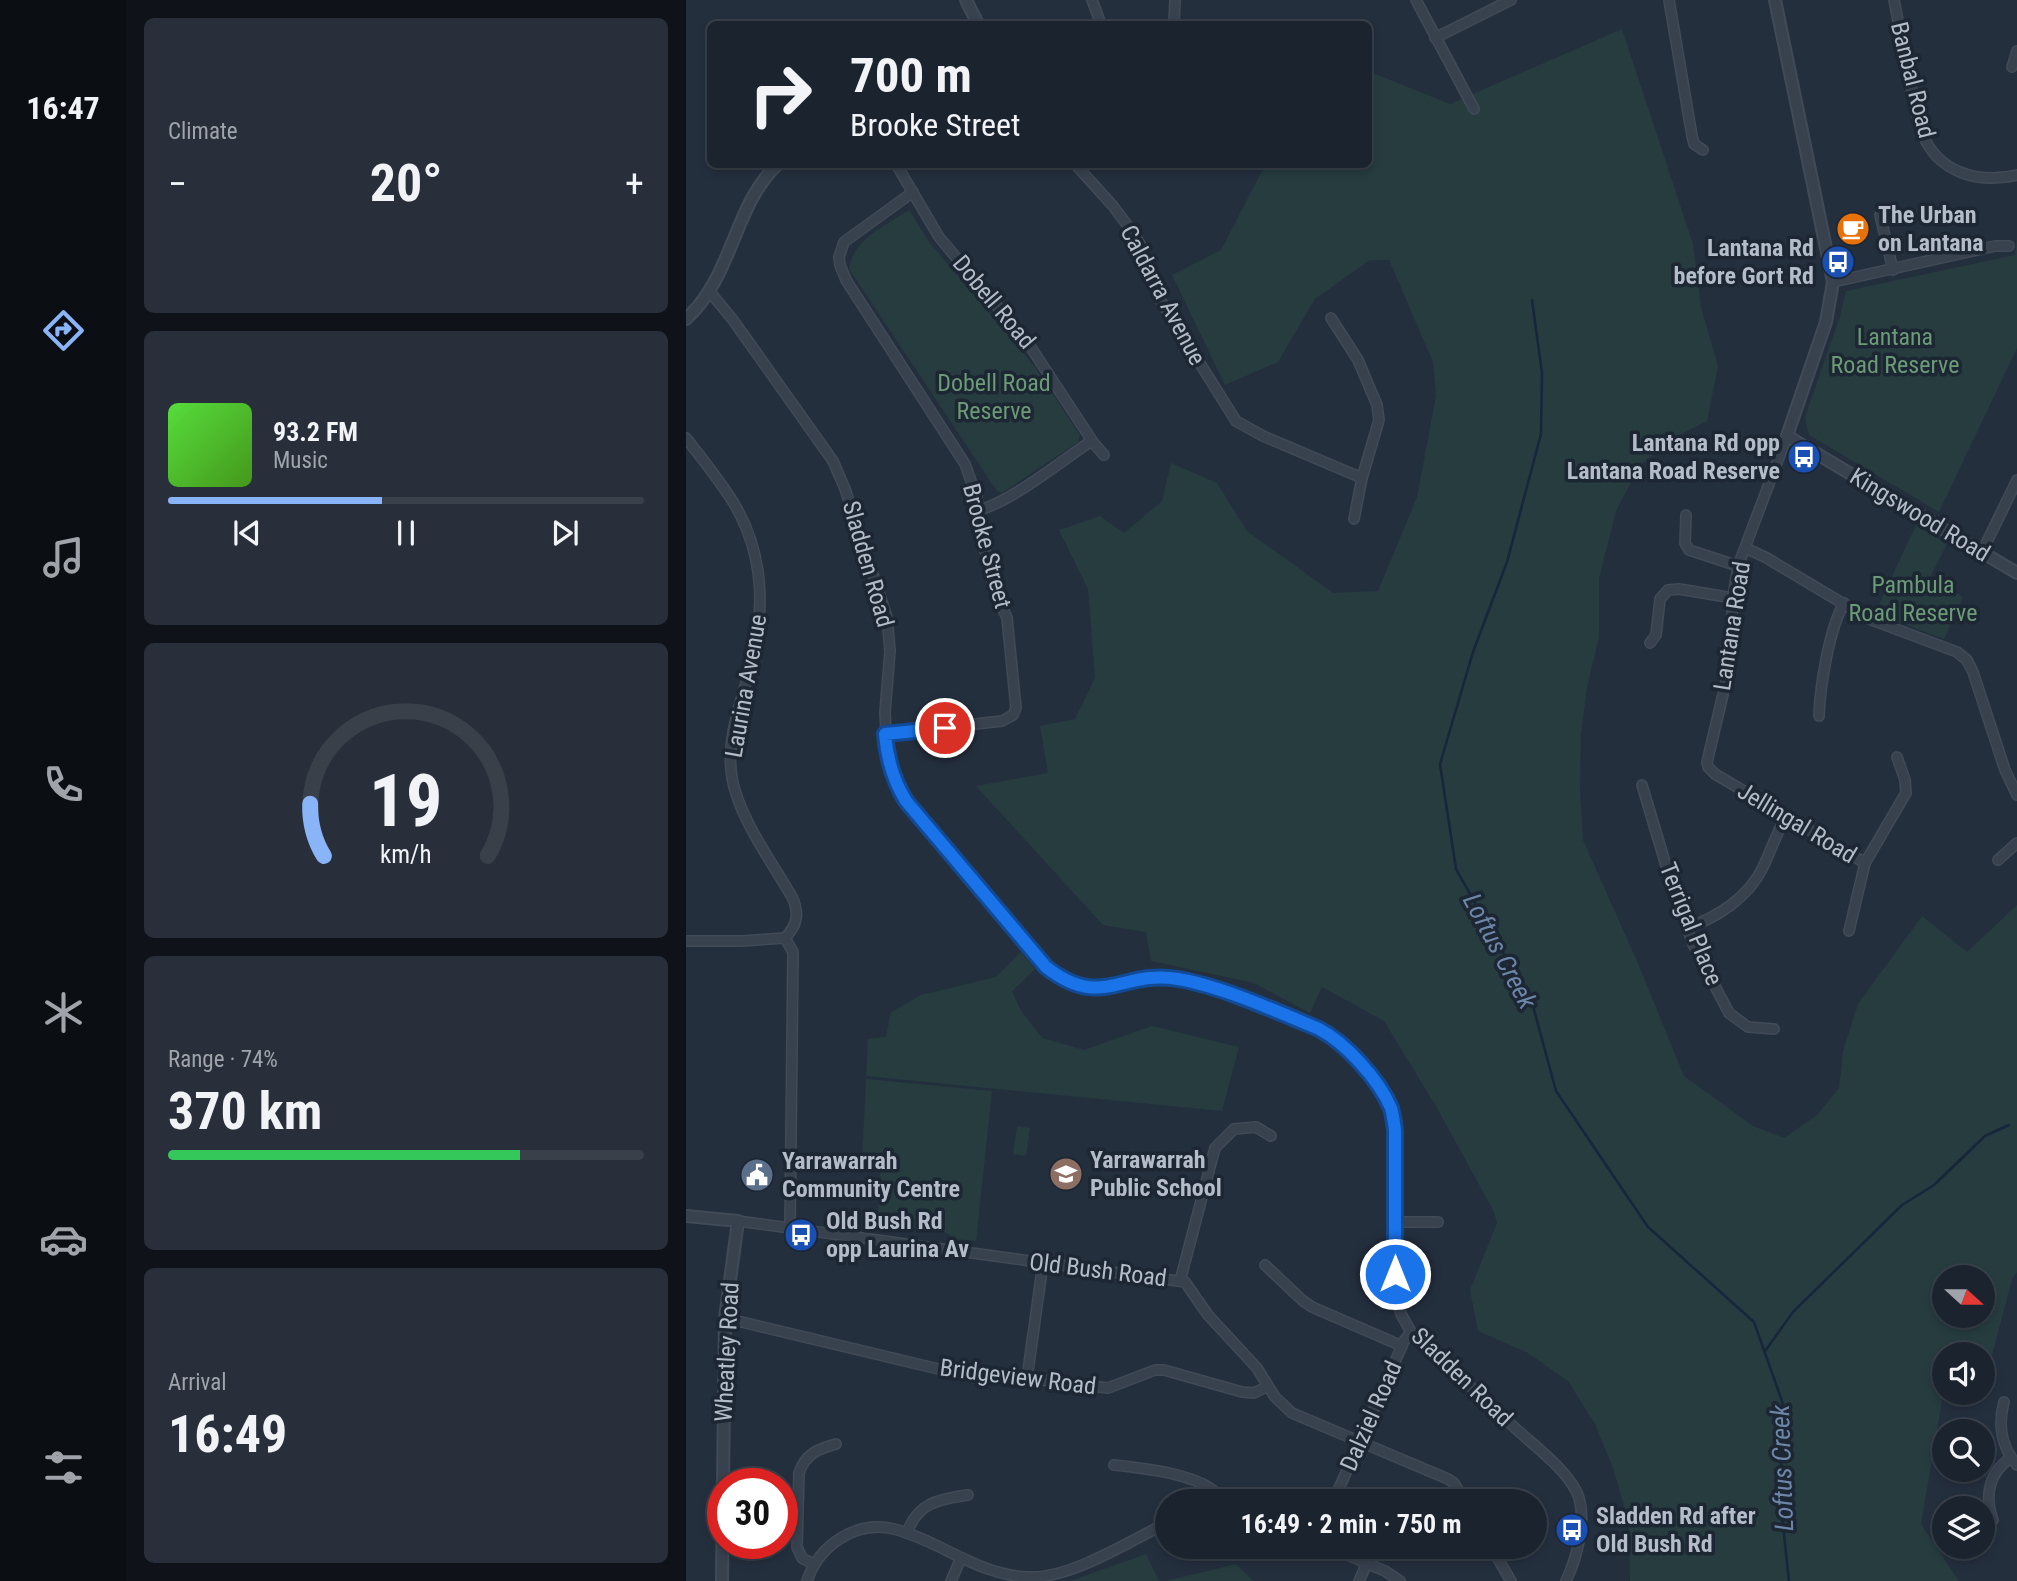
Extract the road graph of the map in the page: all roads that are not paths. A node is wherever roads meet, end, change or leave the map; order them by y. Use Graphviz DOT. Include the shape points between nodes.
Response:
graph roads {
  1 [pos="966,0"];
  2 [pos="1092,0"];
  3 [pos="1175,0"];
  4 [pos="1416,0"];
  5 [pos="1511,0"];
  6 [pos="1669,0"];
  7 [pos="1775,0"];
  8 [pos="1894,0"];
  9 [pos="976,21"];
  10 [pos="1100,21"];
  11 [pos="1174,21"];
  12 [pos="1435,38"];
  13 [pos="2017,51"];
  14 [pos="2012,66"];
  15 [pos="1474,109"];
  16 [pos="1703,150"];
  17 [pos="775,168"];
  18 [pos="898,168"];
  19 [pos="1079,168"];
  20 [pos="2017,175"];
  21 [pos="913,192"];
  22 [pos="1880,215"];
  23 [pos="2009,246"];
  24 [pos="1893,270"];
  25 [pos="1833,282"];
  26 [pos="710,292"];
  27 [pos="686,318"];
  28 [pos="1331,318"];
  29 [pos="1787,436"];
  30 [pos="686,438"];
  31 [pos="1091,440"];
  32 [pos="1104,455"];
  33 [pos="1362,478"];
  34 [pos="2017,480"];
  35 [pos="980,510"];
  36 [pos="1685,515"];
  37 [pos="1354,519"];
  38 [pos="1745,548"];
  39 [pos="1982,552"];
  40 [pos="1738,566"];
  41 [pos="2017,573"];
  42 [pos="1733,598"];
  43 [pos="1844,603"];
  44 [pos="1650,643"];
  45 [pos="1819,716"];
  46 [pos="885,734"];
  47 [pos="1897,757"];
  48 [pos="1708,767"];
  49 [pos="1642,785"];
  50 [pos="2017,795"];
  51 [pos="1786,816"];
  52 [pos="2017,844"];
  53 [pos="1998,860"];
  54 [pos="1865,863"];
  55 [pos="1687,928"];
  56 [pos="1849,931"];
  57 [pos="785,938"];
  58 [pos="686,941"];
  59 [pos="1774,1029"];
  60 [pos="1271,1136"];
  61 [pos="686,1216"];
  62 [pos="738,1221"];
  63 [pos="1395,1222"];
  64 [pos="1438,1223"];
  65 [pos="790,1228"];
  66 [pos="1043,1263"];
  67 [pos="1265,1265"];
  68 [pos="1181,1281"];
  69 [pos="725,1318"];
  70 [pos="1412,1332"];
  71 [pos="1402,1346"];
  72 [pos="1027,1378"];
  73 [pos="1268,1386"];
  74 [pos="2004,1402"];
  75 [pos="1360,1441"];
  76 [pos="836,1444"];
  77 [pos="2014,1462"];
  78 [pos="1114,1465"];
  79 [pos="723,1468"];
  80 [pos="1209,1489"];
  81 [pos="1339,1489"];
  82 [pos="1457,1489"];
  83 [pos="968,1495"];
  84 [pos="1989,1496"];
  85 [pos="1155,1529"];
  86 [pos="907,1533"];
  87 [pos="961,1558"];
  88 [pos="722,1559"];
  89 [pos="1357,1559"];
  90 [pos="1499,1559"];
  91 [pos="1367,1563"];
  92 [pos="813,1564"];
  93 [pos="1042,1579"];
  94 [pos="722,1581"];
  95 [pos="807,1581"];
  96 [pos="951,1581"];
  97 [pos="1359,1581"];
  98 [pos="1400,1581"];
  99 [pos="1511,1581"];
  100 [pos="1566,1581"];
  1 -- 9 [label="street"];
  2 -- 10 [label="street"];
  3 -- 11 [label="street"];
  4 -- 12 [label="street"];
  5 -- 12 [label="street"];
  6 -- 16 [label="street" via="1692,136"];
  7 -- 25 [label="street, Lantana Road"];
  8 -- 20 [label="street, Banbal Road" via="1921,130 1932,150 1948,167 1973,177"];
  12 -- 15 [label="street"];
  13 -- 14 [label="street"];
  17 -- 26 [label="street" via="758,189"];
  18 -- 21 [label="street, Dobell Road"];
  19 -- 33 [label="street, Caldarra Avenue" via="1140,244 1159,298 1236,421"];
  21 -- 31 [label="street, Dobell Road" via="939,237 1042,362"];
  21 -- 35 [label="street, Brooke Street" via="848,238 839,265 960,456"];
  22 -- 24 [label="street"];
  23 -- 24 [label="street"];
  24 -- 25 [label="street"];
  25 -- 29 [label="street, Lantana Road" via="1826,322"];
  26 -- 27 [label="street"];
  26 -- 46 [label="street, Sladden Road" via="843,481 887,617 890,652"];
  28 -- 33 [label="street" via="1358,360 1377,405 1379,420"];
  29 -- 38 [label="street, Lantana Road"];
  29 -- 39 [label="street, Kingswood Road"];
  30 -- 57 [label="street, Laurina Avenue" via="736,508 758,570 758,638 734,731 732,771 741,806 797,908 797,922"];
  31 -- 32 [label="street, Dobell Road"];
  31 -- 35 [label="street"];
  33 -- 37 [label="street"];
  34 -- 39 [label="street"];
  35 -- 46 [label="street, Brooke Street" via="990,572 1007,618 1016,708 1002,721"];
  36 -- 40 [label="street" via="1686,548"];
  38 -- 40 [label="street, Lantana Road"];
  38 -- 43 [label="street"];
  39 -- 41 [label="street, Kingswood Road"];
  40 -- 42 [label="street, Lantana Road"];
  42 -- 44 [label="street" via="1668,590 1660,598 1656,635"];
  42 -- 48 [label="street, Lantana Road" via="1729,668"];
  43 -- 45 [label="street" via="1835,624"];
  43 -- 50 [label="street" via="1881,625 1949,648 1967,660"];
  46 -- 63 [label="street, Sladden Road" via="891,769 906,801 1035,956 1059,978 1096,988 1158,978 1189,981 1338,1040 1378,1086 1392,1111"];
  47 -- 54 [label="street" via="1906,793"];
  48 -- 51 [label="street, Jellingal Road"];
  49 -- 55 [label="street, Terrigal Place"];
  51 -- 54 [label="street, Jellingal Road"];
  51 -- 55 [label="street" via="1747,890 1704,922"];
  52 -- 53 [label="street"];
  54 -- 56 [label="street, Jellingal Road"];
  55 -- 59 [label="street, Terrigal Place" via="1729,1013 1748,1027"];
  57 -- 58 [label="street"];
  57 -- 65 [label="street" via="793,952"];
  60 -- 68 [label="street" via="1256,1127 1234,1129 1216,1148"];
  61 -- 62 [label="street, Old Bush Road"];
  62 -- 65 [label="street, Old Bush Road"];
  62 -- 69 [label="street, Wheatley Road"];
  63 -- 64 [label="street"];
  63 -- 70 [label="street, Sladden Road" via="1397,1301"];
  65 -- 66 [label="street, Old Bush Road"];
  66 -- 68 [label="street, Old Bush Road"];
  66 -- 72 [label="street"];
  67 -- 71 [label="street" via="1312,1307"];
  68 -- 73 [label="street, Old Bush Road"];
  69 -- 72 [label="street, Bridgeview Road" via="961,1375"];
  69 -- 79 [label="street, Wheatley Road"];
  70 -- 71 [label="street, Dalziel Road"];
  70 -- 100 [label="street, Sladden Road" via="1573,1485 1581,1524"];
  71 -- 75 [label="street, Dalziel Road"];
  72 -- 73 [label="street, Bridgeview Road" via="1108,1388 1164,1370 1242,1392 1254,1393"];
  73 -- 75 [label="street, Old Bush Road" via="1292,1413"];
  74 -- 77 [label="street" via="2002,1434"];
  75 -- 81 [label="street, Dalziel Road"];
  75 -- 82 [label="street, Old Bush Road" via="1448,1479"];
  76 -- 92 [label="street" via="813,1453 799,1473 797,1547 802,1558"];
  77 -- 84 [label="street" via="1997,1470"];
  78 -- 80 [label="street" via="1179,1475"];
  83 -- 86 [label="street" via="926,1504"];
  85 -- 93 [label="street"];
  86 -- 87 [label="street"];
  86 -- 92 [label="street" via="883,1527 849,1533"];
  87 -- 93 [label="street" via="999,1573"];
  87 -- 96 [label="street"];
  88 -- 94 [label="street, Wheatley Road"];
  89 -- 91 [label="street"];
  90 -- 99 [label="street"];
  91 -- 97 [label="street"];
  91 -- 98 [label="street"];
  92 -- 95 [label="street"];
}
